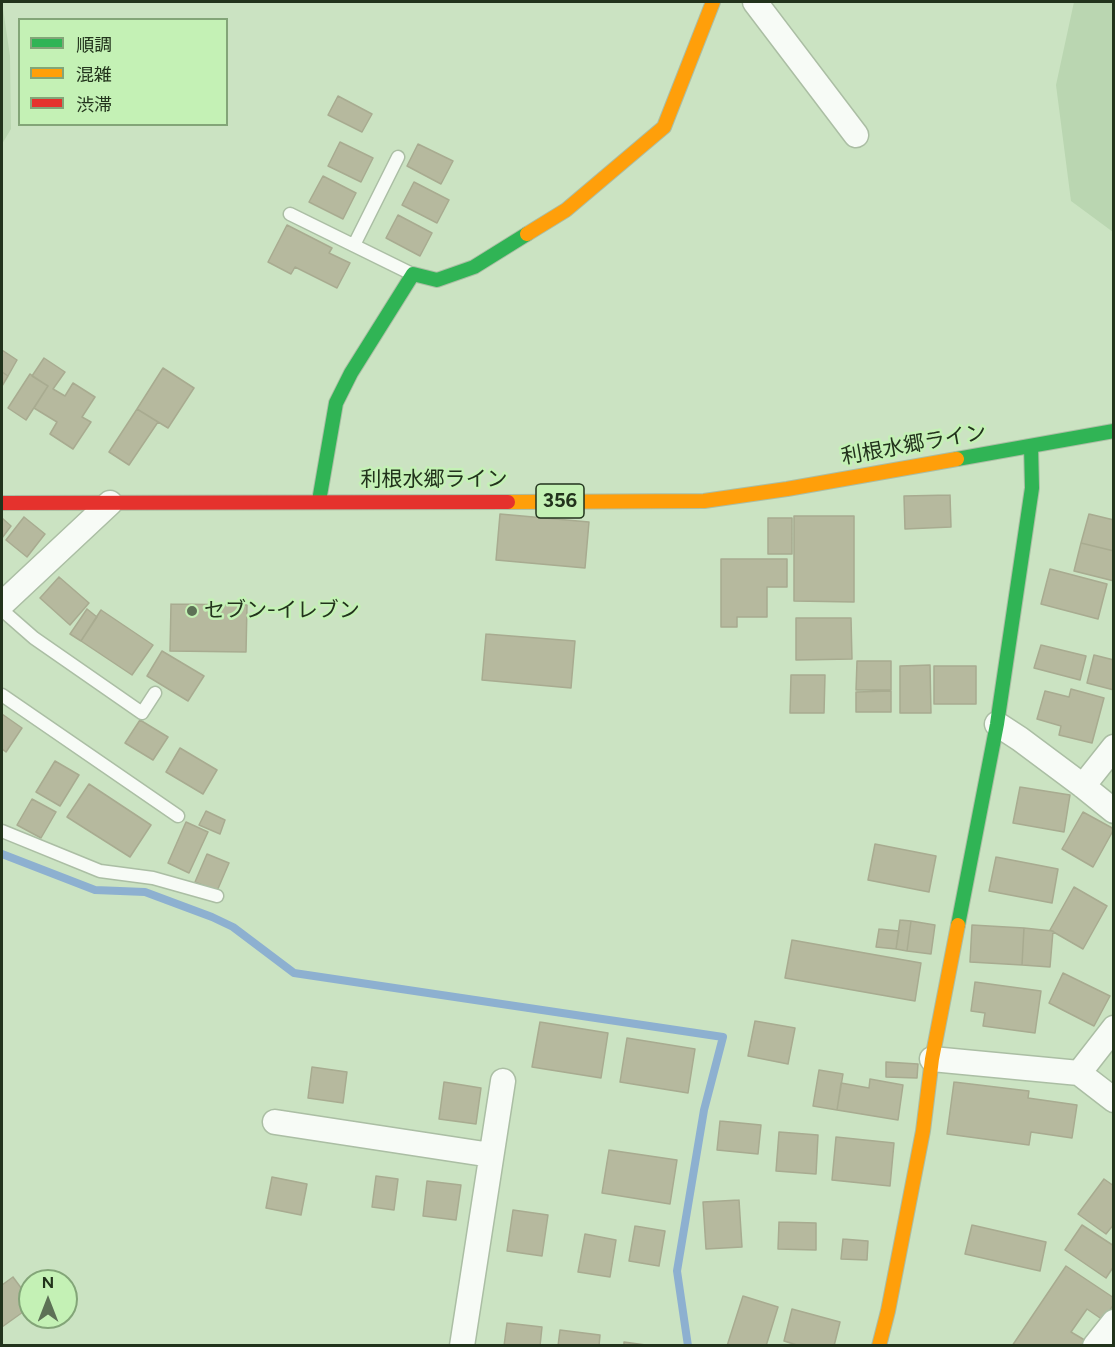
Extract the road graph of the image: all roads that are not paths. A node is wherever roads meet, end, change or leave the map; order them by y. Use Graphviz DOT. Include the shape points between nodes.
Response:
graph roads {
  1 [pos="712,2"];
  2 [pos="755,2"];
  3 [pos="856,135"];
  4 [pos="398,157"];
  5 [pos="290,214"];
  6 [pos="354,245"];
  7 [pos="413,274"];
  8 [pos="1113,431"];
  9 [pos="1031,446"];
  10 [pos="319,501"];
  11 [pos="2,503"];
  12 [pos="110,503"];
  13 [pos="2,604"];
  14 [pos="2,610"];
  15 [pos="155,693"];
  16 [pos="2,695"];
  17 [pos="997,724"];
  18 [pos="1113,747"];
  19 [pos="1083,786"];
  20 [pos="1113,811"];
  21 [pos="178,816"];
  22 [pos="2,831"];
  23 [pos="217,896"];
  24 [pos="1113,1028"];
  25 [pos="933,1059"];
  26 [pos="1079,1073"];
  27 [pos="502,1081"];
  28 [pos="1113,1100"];
  29 [pos="275,1122"];
  30 [pos="491,1155"];
  31 [pos="1113,1322"];
  32 [pos="462,1346"];
  33 [pos="879,1346"];
  34 [pos="1095,1346"];
  1 -- 7 [label="main road" via="664,127 566,210 474,267 436,280"];
  2 -- 3 [label="street"];
  4 -- 6 [label="lane"];
  5 -- 6 [label="lane"];
  6 -- 7 [label="lane"];
  7 -- 10 [label="main road" via="336,403"];
  8 -- 9 [label="main road, 利根水郷ライン / 356"];
  9 -- 10 [label="main road, 利根水郷ライン / 356" via="704,501"];
  9 -- 17 [label="main road" via="1032,488"];
  10 -- 12 [label="main road, 利根水郷ライン / 356"];
  11 -- 12 [label="main road, 利根水郷ライン / 356"];
  12 -- 13 [label="street"];
  14 -- 15 [label="lane" via="34,638 142,712"];
  16 -- 21 [label="lane"];
  17 -- 19 [label="street"];
  17 -- 25 [label="main road"];
  18 -- 19 [label="street"];
  19 -- 20 [label="street"];
  22 -- 23 [label="lane" via="100,871 153,878"];
  24 -- 26 [label="street"];
  25 -- 26 [label="street"];
  25 -- 33 [label="main road" via="923,1131"];
  26 -- 28 [label="street"];
  27 -- 30 [label="street"];
  29 -- 30 [label="street"];
  30 -- 32 [label="street"];
  31 -- 34 [label="street"];
}
